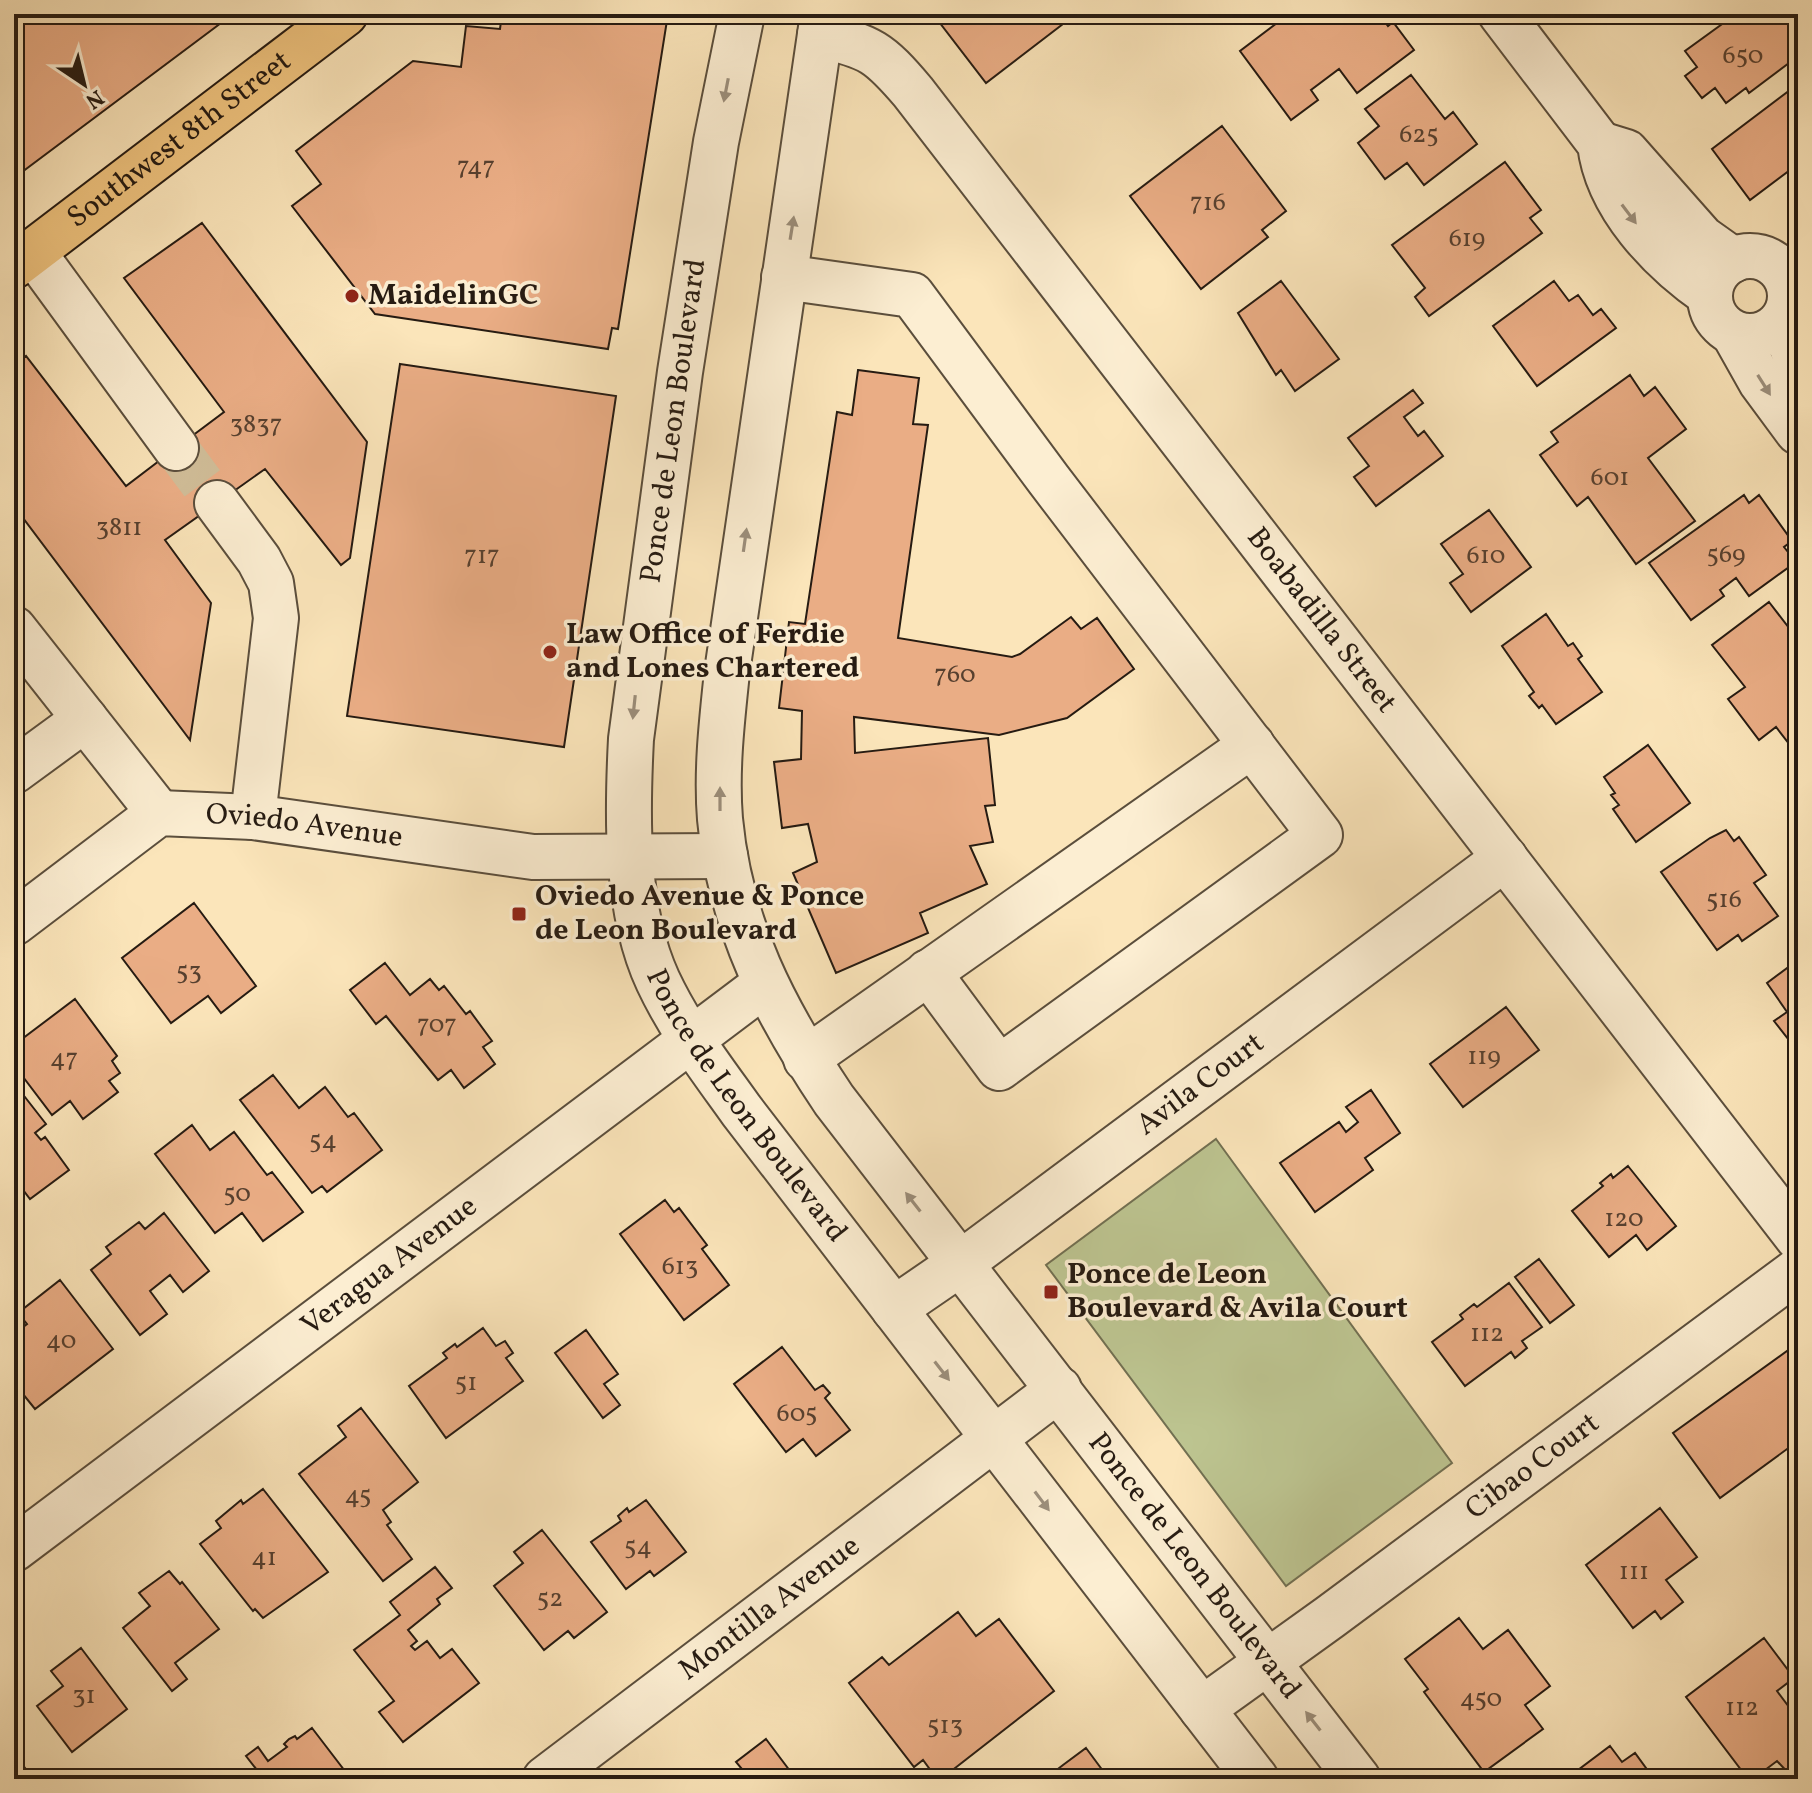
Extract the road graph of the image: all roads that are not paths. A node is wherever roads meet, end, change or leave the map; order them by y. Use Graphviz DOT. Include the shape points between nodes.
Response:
graph roads {
  1 [pos="742,14"];
  2 [pos="1501,14"];
  3 [pos="339,16"];
  4 [pos="822,25"];
  5 [pos="23,259"];
  6 [pos="1751,263"];
  7 [pos="784,277"];
  8 [pos="1790,303"];
  9 [pos="1734,334"];
  10 [pos="1798,364"];
  11 [pos="1798,432"];
  12 [pos="176,448"];
  13 [pos="217,503"];
  14 [pos="14,629"];
  15 [pos="85,719"];
  16 [pos="1252,745"];
  17 [pos="14,771"];
  18 [pos="159,813"];
  19 [pos="253,817"];
  20 [pos="725,856"];
  21 [pos="631,858"];
  22 [pos="1505,858"];
  23 [pos="14,923"];
  24 [pos="928,972"];
  25 [pos="765,984"];
  26 [pos="690,1040"];
  27 [pos="806,1059"];
  28 [pos="1798,1238"];
  29 [pos="961,1263"];
  30 [pos="1798,1270"];
  31 [pos="894,1309"];
  32 [pos="1059,1389"];
  33 [pos="995,1439"];
  34 [pos="14,1549"];
  35 [pos="1268,1663"];
  36 [pos="1202,1709"];
  37 [pos="545,1779"];
  38 [pos="1256,1779"];
  39 [pos="1358,1779"];
  1 -- 21 [label="street, Ponce de Leon Boulevard, one-way" via="713,157 637,678 628,792"];
  2 -- 6 [label="street" via="1600,144 1626,152 1702,238"];
  3 -- 5 [label="main road, Southwest 8th Street"];
  7 -- 4 [label="street, Ponce de Leon Boulevard, one-way"];
  4 -- 22 [label="street, Boabadilla Street" via="891,66"];
  5 -- 12 [label="street"];
  6 -- 8 [label="street" via="1783,273"];
  6 -- 9 [label="street" via="1713,314"];
  7 -- 16 [label="street" via="912,295"];
  20 -- 7 [label="street, Ponce de Leon Boulevard, one-way" via="720,758 727,672"];
  8 -- 9 [label="street" via="1773,330 1748,337"];
  8 -- 10 [label="street"];
  9 -- 11 [label="street, one-way"];
  13 -- 19 [label="street" via="271,583 276,618"];
  14 -- 15 [label="street"];
  15 -- 17 [label="street"];
  15 -- 18 [label="street"];
  16 -- 24 [label="street"];
  16 -- 24 [label="street" via="1320,835 999,1068"];
  18 -- 19 [label="street, Oviedo Avenue"];
  18 -- 23 [label="street"];
  19 -- 21 [label="street, Oviedo Avenue" via="533,857"];
  20 -- 21 [label="street, Oviedo Avenue"];
  20 -- 25 [label="street, Ponce de Leon Boulevard"];
  21 -- 26 [label="street, Ponce de Leon Boulevard" via="644,938 657,979"];
  22 -- 28 [label="street, Boabadilla Street"];
  22 -- 29 [label="street, Avila Court"];
  24 -- 27 [label="street"];
  25 -- 26 [label="street, Veragua Avenue"];
  25 -- 27 [label="street, Ponce de Leon Boulevard"];
  26 -- 31 [label="street, Ponce de Leon Boulevard"];
  26 -- 34 [label="street, Veragua Avenue"];
  29 -- 27 [label="street, Ponce de Leon Boulevard, one-way"];
  29 -- 31 [label="street, Avila Court"];
  29 -- 32 [label="street, Ponce de Leon Boulevard"];
  30 -- 35 [label="street, Cibao Court"];
  31 -- 33 [label="street, Ponce de Leon Boulevard, one-way"];
  32 -- 33 [label="street, Montilla Avenue"];
  32 -- 35 [label="street, Ponce de Leon Boulevard"];
  33 -- 36 [label="street, Ponce de Leon Boulevard, one-way"];
  33 -- 37 [label="street, Montilla Avenue"];
  35 -- 36 [label="street, Cibao Court"];
  39 -- 35 [label="street, Ponce de Leon Boulevard, one-way"];
  36 -- 38 [label="street, Ponce de Leon Boulevard"];
}
